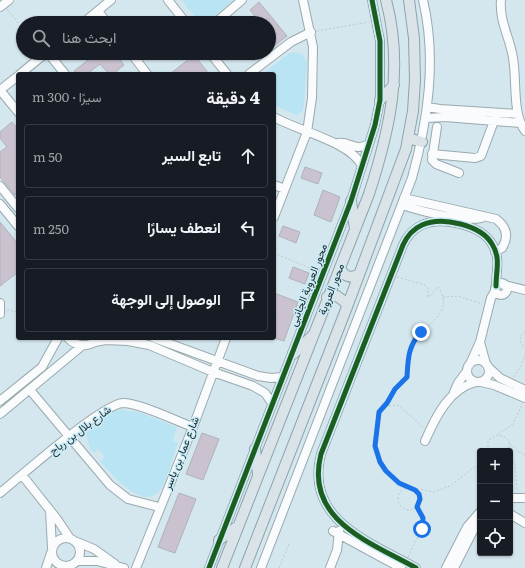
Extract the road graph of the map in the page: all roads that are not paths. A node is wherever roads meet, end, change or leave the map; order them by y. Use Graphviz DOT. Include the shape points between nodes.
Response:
graph roads {
  1 [pos="112,0"];
  2 [pos="168,0"];
  3 [pos="242,0"];
  4 [pos="303,0"];
  5 [pos="372,0"];
  6 [pos="386,0"];
  7 [pos="409,0"];
  8 [pos="423,0"];
  9 [pos="501,0"];
  10 [pos="98,11"];
  11 [pos="92,16"];
  12 [pos="102,16"];
  13 [pos="181,16"];
  14 [pos="223,16"];
  15 [pos="311,32"];
  16 [pos="276,53"];
  17 [pos="38,60"];
  18 [pos="53,60"];
  19 [pos="136,60"];
  20 [pos="216,60"];
  21 [pos="267,60"];
  22 [pos="23,72"];
  23 [pos="63,72"];
  24 [pos="145,72"];
  25 [pos="225,72"];
  26 [pos="252,72"];
  27 [pos="16,77"];
  28 [pos="394,85"];
  29 [pos="0,90"];
  30 [pos="380,100"];
  31 [pos="427,107"];
  32 [pos="16,110"];
  33 [pos="440,113"];
  34 [pos="518,114"];
  35 [pos="496,117"];
  36 [pos="276,118"];
  37 [pos="426,118"];
  38 [pos="521,123"];
  39 [pos="437,127"];
  40 [pos="525,131"];
  41 [pos="307,132"];
  42 [pos="408,138"];
  43 [pos="422,142"];
  44 [pos="337,143"];
  45 [pos="369,144"];
  46 [pos="432,154"];
  47 [pos="362,166"];
  48 [pos="459,173"];
  49 [pos="0,186"];
  50 [pos="276,186"];
  51 [pos="285,189"];
  52 [pos="403,201"];
  53 [pos="351,202"];
  54 [pos="0,204"];
  55 [pos="424,204"];
  56 [pos="16,206"];
  57 [pos="414,209"];
  58 [pos="276,212"];
  59 [pos="483,217"];
  60 [pos="16,224"];
  61 [pos="355,229"];
  62 [pos="496,252"];
  63 [pos="340,267"];
  64 [pos="359,274"];
  65 [pos="501,289"];
  66 [pos="524,290"];
  67 [pos="327,297"];
  68 [pos="347,307"];
  69 [pos="315,333"];
  70 [pos="57,340"];
  71 [pos="71,340"];
  72 [pos="97,340"];
  73 [pos="159,340"];
  74 [pos="225,340"];
  75 [pos="480,342"];
  76 [pos="83,346"];
  77 [pos="292,354"];
  78 [pos="217,362"];
  79 [pos="487,366"];
  80 [pos="468,367"];
  81 [pos="214,372"];
  82 [pos="283,377"];
  83 [pos="478,382"];
  84 [pos="30,390"];
  85 [pos="525,390"];
  86 [pos="454,392"];
  87 [pos="525,399"];
  88 [pos="0,401"];
  89 [pos="272,403"];
  90 [pos="0,414"];
  91 [pos="193,427"];
  92 [pos="69,437"];
  93 [pos="426,438"];
  94 [pos="255,449"];
  95 [pos="22,475"];
  96 [pos="258,476"];
  97 [pos="0,493"];
  98 [pos="159,507"];
  99 [pos="50,510"];
  100 [pos="477,515"];
  101 [pos="513,516"];
  102 [pos="338,522"];
  103 [pos="525,523"];
  104 [pos="477,525"];
  105 [pos="238,526"];
  106 [pos="336,532"];
  107 [pos="69,537"];
  108 [pos="219,540"];
  109 [pos="77,542"];
  110 [pos="52,551"];
  111 [pos="77,561"];
  112 [pos="403,565"];
  113 [pos="63,567"];
  114 [pos="121,567"];
  115 [pos="46,568"];
  116 [pos="136,568"];
  117 [pos="209,568"];
  118 [pos="222,568"];
  119 [pos="245,568"];
  120 [pos="261,568"];
  121 [pos="330,568"];
  122 [pos="416,568"];
  123 [pos="446,568"];
  124 [pos="454,568"];
  1 -- 10 [label="street"];
  2 -- 13 [label="street"];
  3 -- 14 [label="street"];
  4 -- 15 [label="street"];
  5 -- 30 [label="street, محور العروبة الجانبى" via="380,40"];
  6 -- 28 [label="main road, محور العروبة" via="393,44"];
  7 -- 42 [label="main road, محور العروبة" via="416,59 414,100"];
  8 -- 31 [label="street" via="430,62"];
  9 -- 34 [label="street" via="502,21 514,60"];
  10 -- 11 [label="street"];
  10 -- 12 [label="street"];
  15 -- 16 [label="street"];
  15 -- 41 [label="street" via="314,81"];
  17 -- 22 [label="street"];
  18 -- 23 [label="street"];
  19 -- 24 [label="street"];
  20 -- 25 [label="street"];
  21 -- 26 [label="street"];
  27 -- 29 [label="street"];
  28 -- 30 [label="main road"];
  28 -- 61 [label="main road, محور العروبة" via="383,152"];
  29 -- 32 [label="street"];
  30 -- 45 [label="street, محور العروبة الجانبى"];
  31 -- 33 [label="street"];
  31 -- 37 [label="street"];
  33 -- 35 [label="street"];
  33 -- 37 [label="street"];
  34 -- 35 [label="street"];
  34 -- 38 [label="street"];
  35 -- 38 [label="street"];
  35 -- 46 [label="street" via="483,154 478,157"];
  36 -- 41 [label="street"];
  37 -- 43 [label="street"];
  38 -- 40 [label="street"];
  39 -- 46 [label="street"];
  41 -- 44 [label="street"];
  41 -- 51 [label="street"];
  42 -- 43 [label="main road"];
  42 -- 64 [label="main road, محور العروبة" via="398,172"];
  43 -- 52 [label="street"];
  44 -- 45 [label="street" via="343,142 358,147"];
  44 -- 47 [label="street" via="353,153"];
  45 -- 47 [label="street, محور العروبة الجانبى"];
  46 -- 48 [label="street" via="432,160 436,164"];
  47 -- 53 [label="street, محور العروبة الجانبى"];
  49 -- 56 [label="street"];
  50 -- 51 [label="street"];
  51 -- 58 [label="street"];
  52 -- 55 [label="street"];
  52 -- 57 [label="street"];
  52 -- 120 [label="street"];
  53 -- 61 [label="main road"];
  53 -- 77 [label="street, محور العروبة الجانبى"];
  54 -- 60 [label="street"];
  55 -- 57 [label="street"];
  55 -- 59 [label="street" via="456,209"];
  57 -- 59 [label="street" via="459,218"];
  59 -- 62 [label="street" via="496,219 505,228 506,242"];
  61 -- 63 [label="main road, محور العروبة"];
  62 -- 65 [label="street"];
  62 -- 102 [label="street" via="489,240 473,228 443,222 432,222 416,228 408,235 320,461 319,482 322,496"];
  63 -- 64 [label="main road" via="347,276"];
  63 -- 67 [label="main road, محور العروبة"];
  64 -- 68 [label="main road, محور العروبة"];
  65 -- 66 [label="street"];
  65 -- 75 [label="street" via="491,298"];
  67 -- 68 [label="main road" via="337,296"];
  67 -- 69 [label="main road, محور العروبة"];
  68 -- 119 [label="main road, محور العروبة"];
  69 -- 77 [label="main road"];
  69 -- 96 [label="main road, محور العروبة"];
  70 -- 88 [label="street" via="42,367"];
  71 -- 76 [label="street"];
  72 -- 76 [label="street"];
  72 -- 81 [label="street" via="138,342"];
  73 -- 78 [label="street"];
  74 -- 78 [label="street, شارع عمار بن ياسر"];
  75 -- 79 [label="street"];
  75 -- 80 [label="street"];
  76 -- 84 [label="street"];
  77 -- 82 [label="street, محور العروبة الجانبى"];
  78 -- 81 [label="street, شارع عمار بن ياسر"];
  78 -- 82 [label="street" via="264,378"];
  79 -- 80 [label="street" via="476,360"];
  79 -- 83 [label="street" via="488,376"];
  79 -- 85 [label="street" via="500,378"];
  80 -- 83 [label="street" via="469,378"];
  80 -- 86 [label="street"];
  81 -- 89 [label="street" via="259,389"];
  81 -- 91 [label="street, شارع عمار بن ياسر"];
  82 -- 89 [label="street, محور العروبة الجانبى"];
  83 -- 86 [label="street"];
  83 -- 87 [label="street" via="494,385"];
  84 -- 90 [label="street"];
  84 -- 92 [label="street"];
  86 -- 93 [label="street"];
  89 -- 94 [label="street, محور العروبة الجانبى"];
  91 -- 92 [label="street, شارع بلال بن رباح" via="122,403 109,407"];
  91 -- 98 [label="street, شارع عمار بن ياسر"];
  92 -- 95 [label="street, شارع بلال بن رباح"];
  92 -- 98 [label="street" via="104,479 122,495 137,503"];
  94 -- 96 [label="main road"];
  94 -- 108 [label="street, محور العروبة الجانبى"];
  95 -- 97 [label="street, شارع بلال بن رباح"];
  95 -- 99 [label="street"];
  96 -- 105 [label="main road, محور العروبة"];
  98 -- 116 [label="street, شارع عمار بن ياسر"];
  99 -- 107 [label="street"];
  99 -- 110 [label="street"];
  100 -- 123 [label="street" via="467,527"];
  101 -- 103 [label="street"];
  102 -- 106 [label="street"];
  102 -- 112 [label="street"];
  104 -- 124 [label="street"];
  105 -- 108 [label="main road"];
  105 -- 118 [label="main road, محور العروبة"];
  106 -- 112 [label="street"];
  106 -- 121 [label="street" via="337,550"];
  107 -- 109 [label="street"];
  107 -- 110 [label="street" via="58,539"];
  108 -- 117 [label="street, محور العروبة الجانبى"];
  109 -- 111 [label="street" via="80,552"];
  109 -- 114 [label="street" via="94,549"];
  110 -- 113 [label="street" via="57,563"];
  110 -- 115 [label="street"];
  111 -- 113 [label="street"];
  111 -- 114 [label="street"];
  112 -- 122 [label="street"];
}
